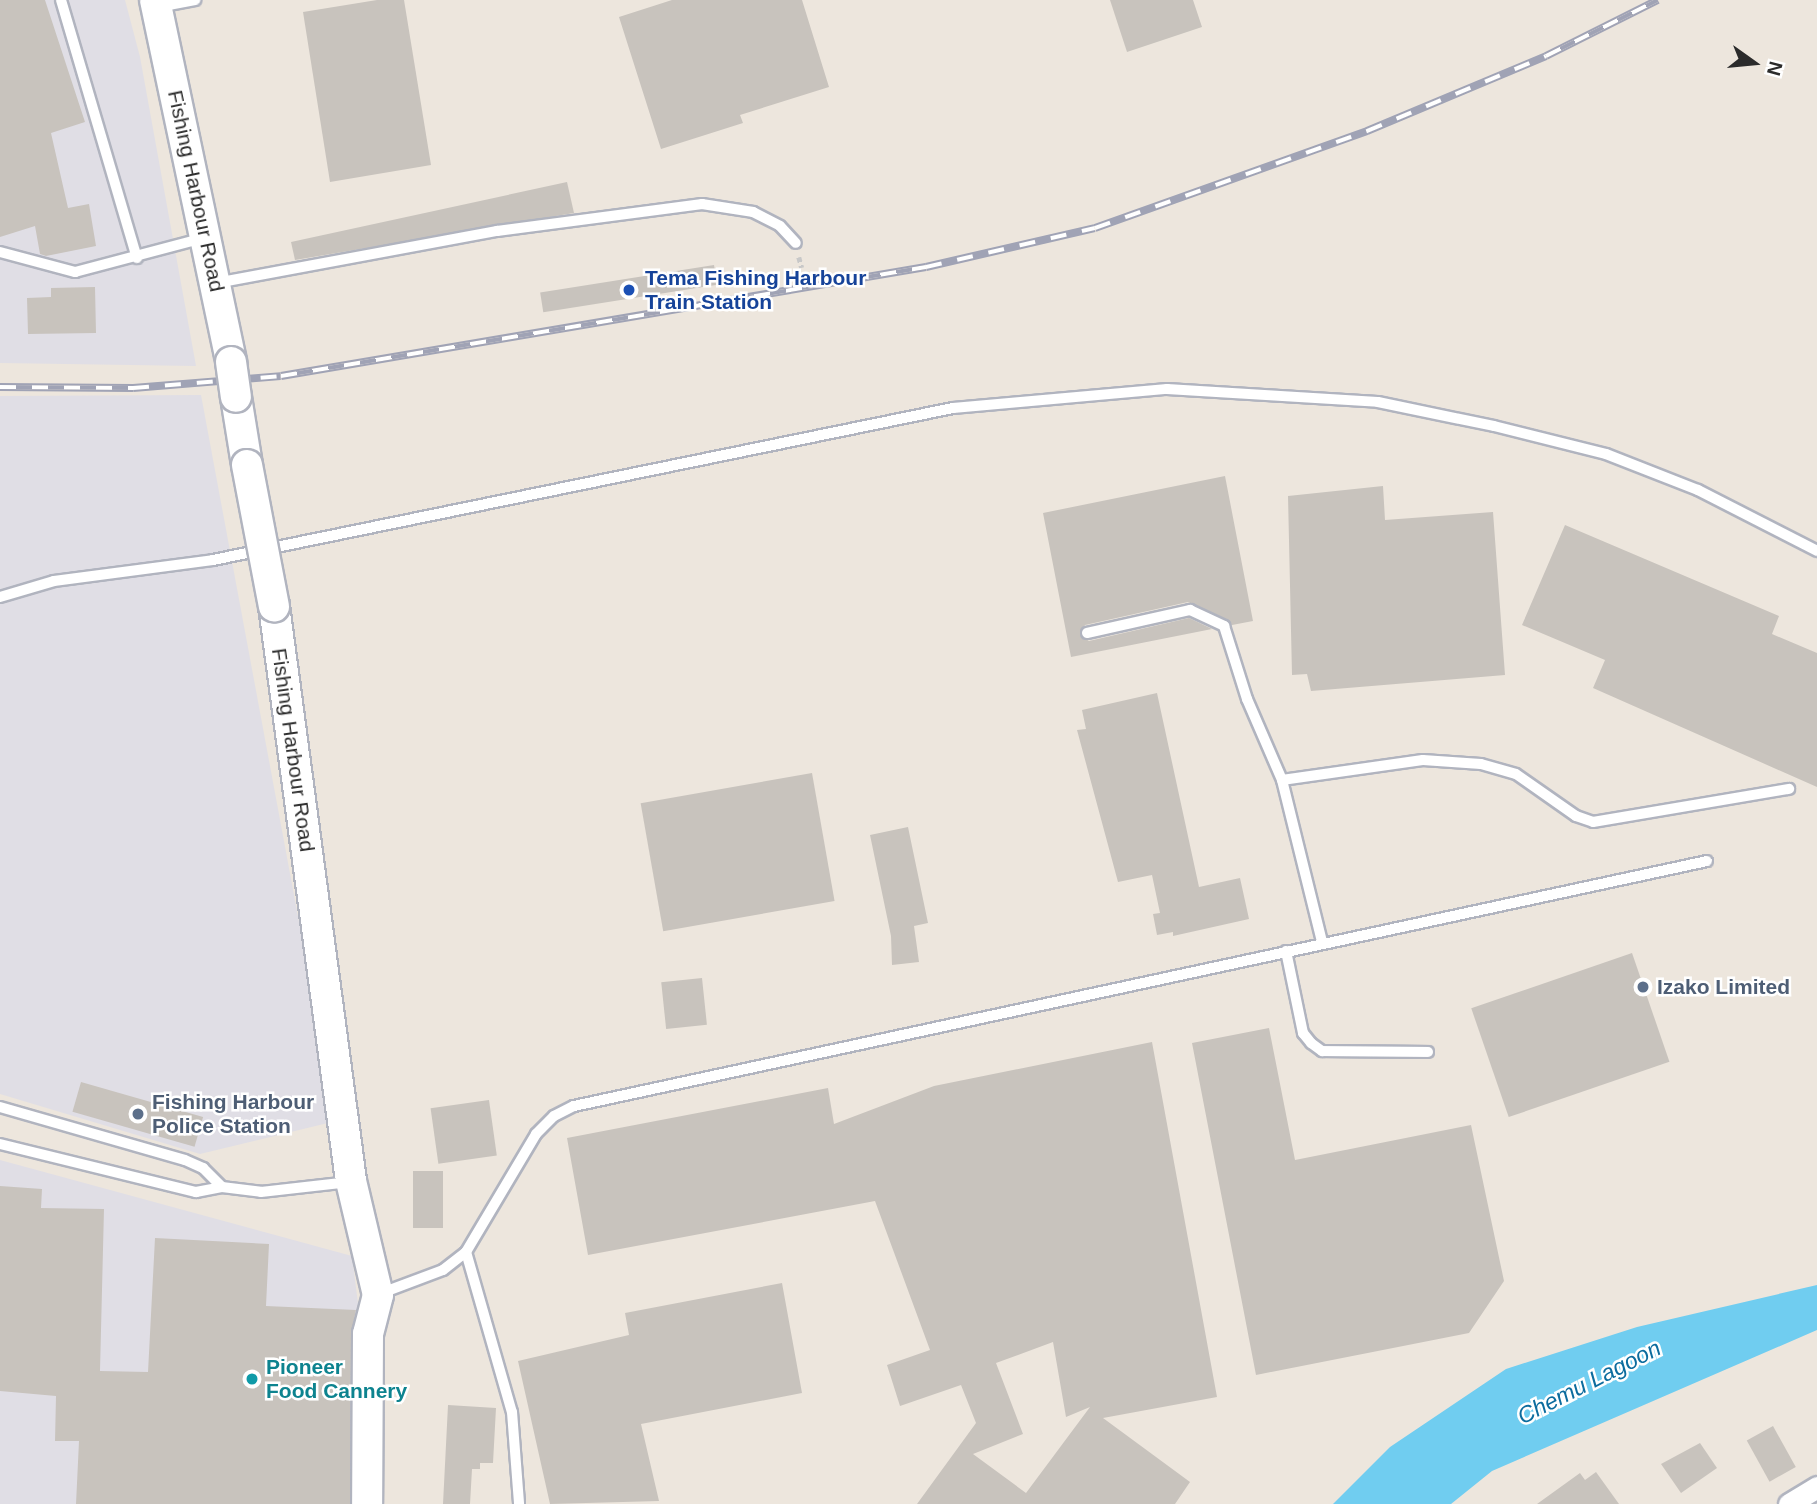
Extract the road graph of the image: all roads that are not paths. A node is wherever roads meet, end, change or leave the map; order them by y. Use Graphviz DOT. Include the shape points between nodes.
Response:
graph roads {
  1 [pos="61,0"];
  2 [pos="195,0"];
  3 [pos="155,4"];
  4 [pos="207,238"];
  5 [pos="796,243"];
  6 [pos="0,252"];
  7 [pos="137,258"];
  8 [pos="216,283"];
  9 [pos="1817,551"];
  10 [pos="0,597"];
  11 [pos="1087,633"];
  12 [pos="1282,780"];
  13 [pos="1789,789"];
  14 [pos="1707,861"];
  15 [pos="1322,942"];
  16 [pos="1286,951"];
  17 [pos="1428,1052"];
  18 [pos="0,1107"];
  19 [pos="0,1144"];
  20 [pos="351,1181"];
  21 [pos="222,1187"];
  22 [pos="466,1252"];
  23 [pos="378,1295"];
  24 [pos="1817,1487"];
  25 [pos="367,1504"];
  26 [pos="519,1504"];
  27 [pos="1789,1504"];
  1 -- 7 [label="lane"];
  2 -- 3 [label="lane"];
  3 -- 4 [label="street, Fishing Harbour Road"];
  4 -- 7 [label="lane"];
  4 -- 8 [label="street, Fishing Harbour Road"];
  5 -- 8 [label="lane" via="780,226 753,212 702,204 497,231"];
  6 -- 7 [label="lane" via="75,272"];
  8 -- 20 [label="street, Fishing Harbour Road, bridge" via="274,607"];
  9 -- 10 [label="lane" via="1698,490 1606,454 1518,432 1378,402 1167,389 953,408 213,560 54,581"];
  11 -- 12 [label="lane" via="1190,610 1224,626 1247,699"];
  12 -- 13 [label="lane" via="1423,760 1481,764 1516,774 1576,816 1593,822"];
  12 -- 15 [label="lane"];
  14 -- 15 [label="lane"];
  15 -- 16 [label="lane"];
  16 -- 17 [label="lane" via="1303,1033 1322,1051"];
  16 -- 22 [label="lane" via="575,1106 554,1115 536,1134"];
  18 -- 21 [label="lane" via="185,1160 203,1168"];
  19 -- 21 [label="lane" via="165,1186 196,1192"];
  20 -- 21 [label="lane" via="261,1192"];
  20 -- 23 [label="street, Fishing Harbour Road"];
  22 -- 23 [label="lane" via="443,1270"];
  22 -- 26 [label="lane" via="512,1412"];
  23 -- 25 [label="street, Fishing Harbour Road" via="368,1334"];
  24 -- 27 [label="street"];
}
